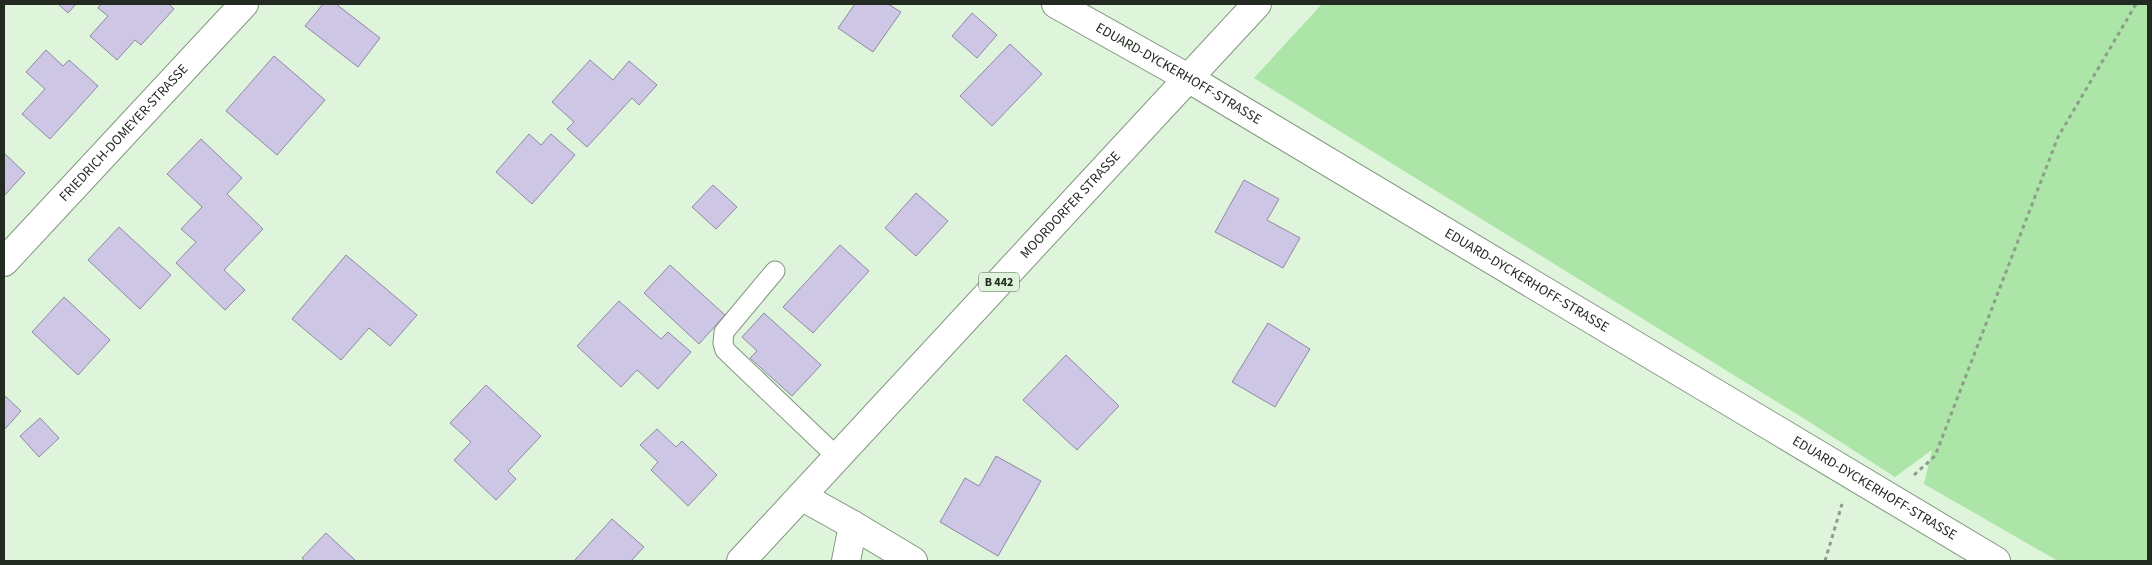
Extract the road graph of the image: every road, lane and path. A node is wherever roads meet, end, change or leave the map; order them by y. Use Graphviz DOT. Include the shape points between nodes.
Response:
graph roads {
  1 [pos="244,4"];
  2 [pos="1056,4"];
  3 [pos="1257,4"];
  4 [pos="2136,4"];
  5 [pos="1188,78"];
  6 [pos="4,262"];
  7 [pos="775,271"];
  8 [pos="836,456"];
  9 [pos="1850,475"];
  10 [pos="801,496"];
  11 [pos="1890,498"];
  12 [pos="853,525"];
  13 [pos="741,561"];
  14 [pos="846,561"];
  15 [pos="913,561"];
  16 [pos="1825,561"];
  17 [pos="1996,561"];
  1 -- 6 [label="street, FRIEDRICH-DOMEYER-STRASSE"];
  2 -- 5 [label="street, EDUARD-DYCKERHOFF-STRASSE"];
  3 -- 5 [label="street, MOORDORFER STRASSE / B 442"];
  4 -- 11 [label="path" via="2058,137 1935,456"];
  5 -- 8 [label="street, MOORDORFER STRASSE / B 442"];
  5 -- 9 [label="street, EDUARD-DYCKERHOFF-STRASSE"];
  7 -- 8 [label="lane" via="724,332 725,350"];
  8 -- 10 [label="street, MOORDORFER STRASSE / B 442"];
  9 -- 11 [label="street, EDUARD-DYCKERHOFF-STRASSE"];
  9 -- 16 [label="path"];
  10 -- 12 [label="street"];
  10 -- 13 [label="street, MOORDORFER STRASSE / B 442"];
  11 -- 17 [label="street, EDUARD-DYCKERHOFF-STRASSE"];
  12 -- 14 [label="street"];
  12 -- 15 [label="street"];
}
